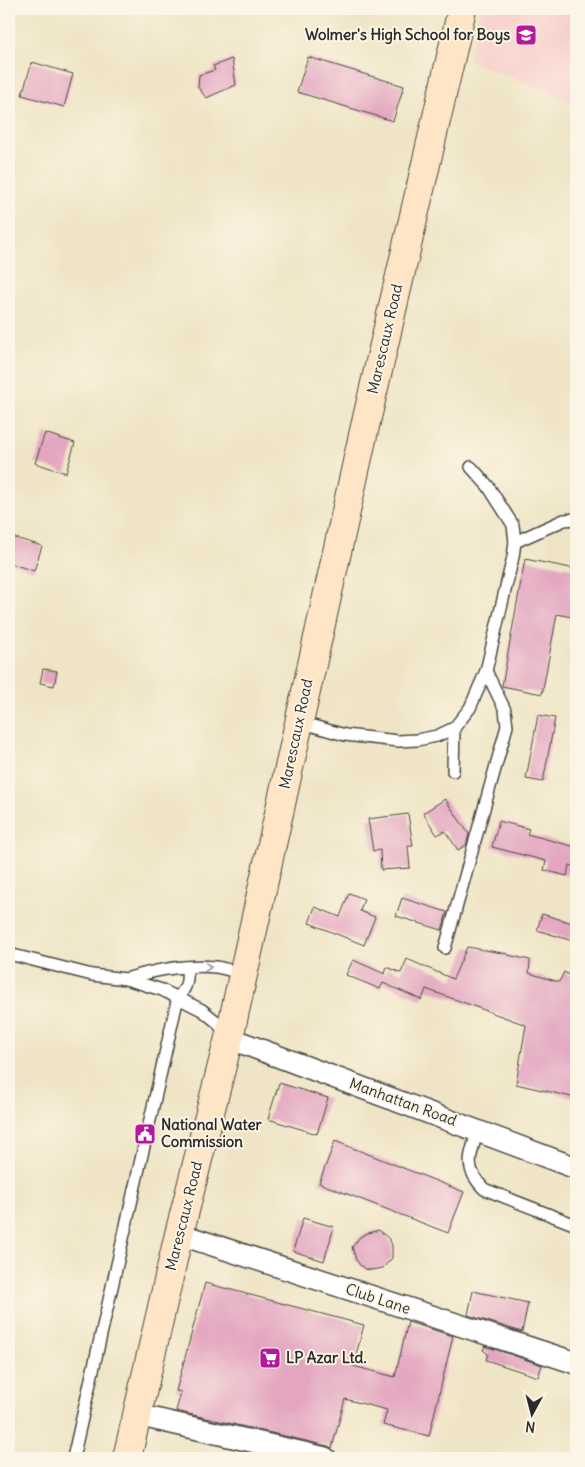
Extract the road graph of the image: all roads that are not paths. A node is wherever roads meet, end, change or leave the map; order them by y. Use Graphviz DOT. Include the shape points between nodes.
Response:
graph roads {
  1 [pos="462,9"];
  2 [pos="471,467"];
  3 [pos="576,519"];
  4 [pos="515,542"];
  5 [pos="486,671"];
  6 [pos="299,722"];
  7 [pos="454,728"];
  8 [pos="453,771"];
  9 [pos="445,948"];
  10 [pos="9,954"];
  11 [pos="186,966"];
  12 [pos="242,974"];
  13 [pos="126,979"];
  14 [pos="178,997"];
  15 [pos="229,1038"];
  16 [pos="478,1130"];
  17 [pos="576,1168"];
  18 [pos="576,1225"];
  19 [pos="179,1234"];
  20 [pos="576,1363"];
  21 [pos="137,1415"];
  22 [pos="73,1458"];
  23 [pos="128,1458"];
  24 [pos="325,1458"];
  1 -- 6 [label="main road, Marescaux Road"];
  2 -- 4 [label="lane" via="488,486 513,525"];
  3 -- 4 [label="lane" via="564,520"];
  4 -- 5 [label="lane"];
  5 -- 7 [label="lane" via="470,708"];
  5 -- 9 [label="lane" via="505,710 507,726"];
  6 -- 7 [label="lane" via="345,735 398,741 437,736"];
  6 -- 12 [label="main road, Marescaux Road"];
  7 -- 8 [label="lane"];
  10 -- 13 [label="lane" via="92,975"];
  11 -- 12 [label="lane, one-way" via="217,967"];
  11 -- 13 [label="lane"];
  11 -- 14 [label="lane" via="187,983"];
  12 -- 15 [label="main road, Marescaux Road"];
  13 -- 14 [label="lane"];
  14 -- 15 [label="lane" via="217,1022"];
  14 -- 22 [label="lane"];
  15 -- 16 [label="street, Manhattan Road"];
  15 -- 19 [label="main road, Marescaux Road"];
  16 -- 17 [label="street, Manhattan Road"];
  16 -- 18 [label="lane" via="470,1157 471,1169 484,1189"];
  19 -- 20 [label="street, Club Lane"];
  19 -- 21 [label="main road, Marescaux Road"];
  21 -- 23 [label="main road, Marescaux Road"];
  21 -- 24 [label="street"];
}
